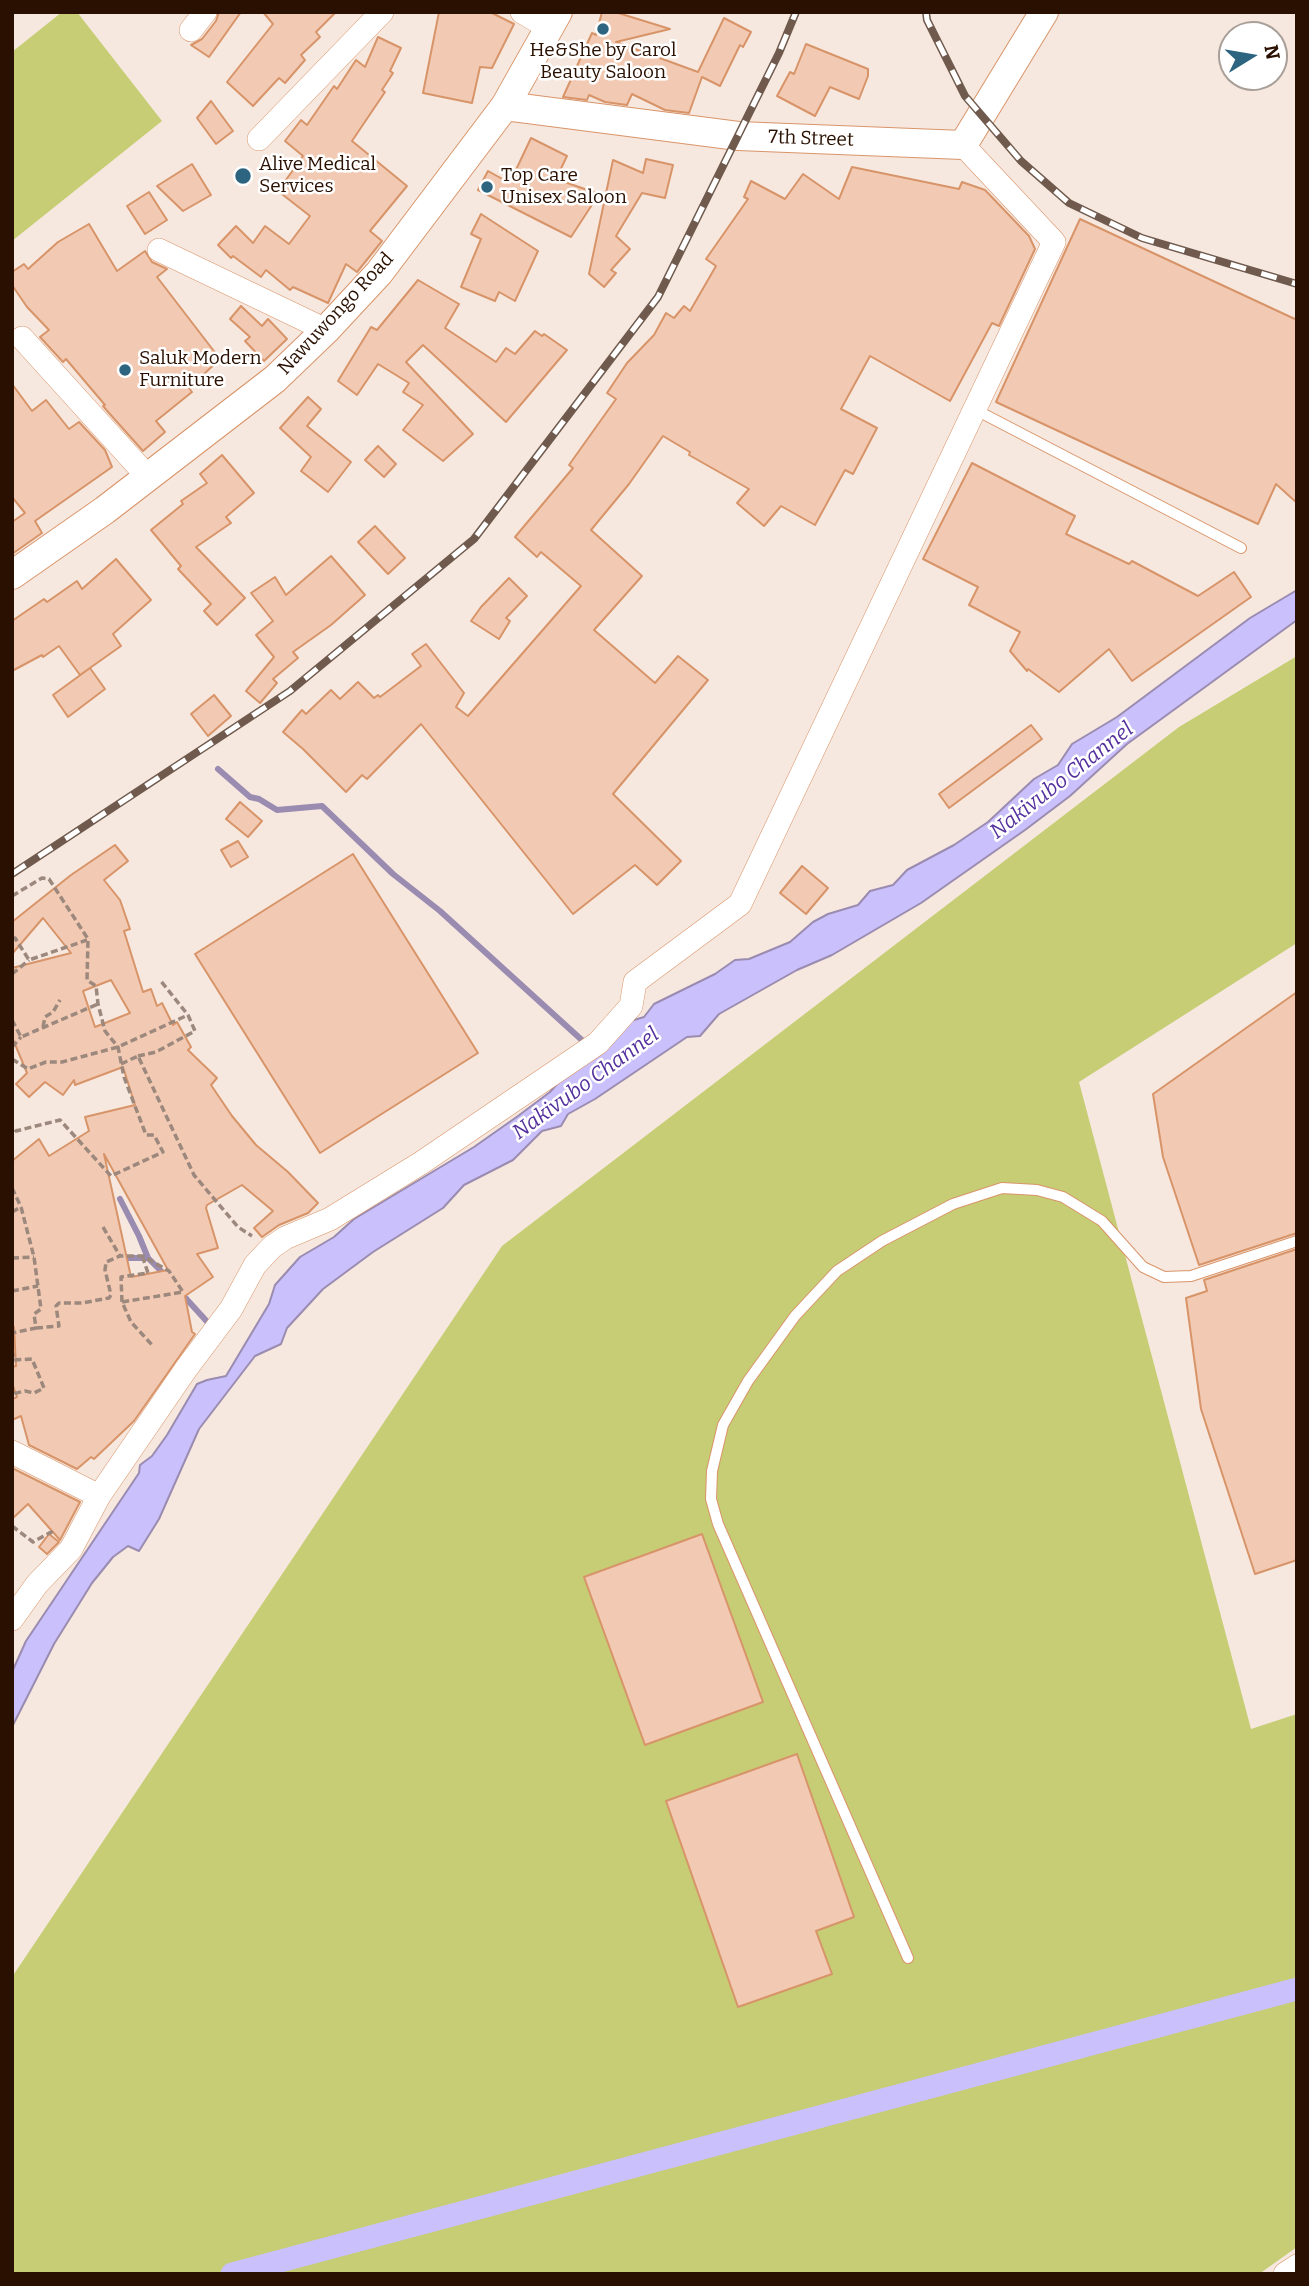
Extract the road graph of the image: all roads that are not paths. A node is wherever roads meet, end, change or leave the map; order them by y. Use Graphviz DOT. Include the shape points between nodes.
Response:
graph roads {
  1 [pos="382,12"];
  2 [pos="522,12"];
  3 [pos="1044,12"];
  4 [pos="553,20"];
  5 [pos="505,106"];
  6 [pos="259,139"];
  7 [pos="963,145"];
  8 [pos="159,250"];
  9 [pos="326,330"];
  10 [pos="22,338"];
  11 [pos="974,410"];
  12 [pos="148,478"];
  13 [pos="1241,548"];
  14 [pos="12,575"];
  15 [pos="1297,1241"];
  16 [pos="12,1452"];
  17 [pos="99,1496"];
  18 [pos="12,1619"];
  19 [pos="908,1958"];
  20 [pos="1297,2266"];
  21 [pos="1286,2274"];
  1 -- 6 [label="street"];
  2 -- 4 [label="street"];
  3 -- 7 [label="street"];
  4 -- 5 [label="street, Nawuwongo Road"];
  5 -- 7 [label="street, 7th Street" via="738,136"];
  5 -- 9 [label="street, Nawuwongo Road" via="379,273"];
  7 -- 11 [label="street" via="1054,242"];
  8 -- 9 [label="street"];
  9 -- 12 [label="street, Nawuwongo Road" via="275,379"];
  10 -- 12 [label="street"];
  11 -- 13 [label="lane"];
  11 -- 17 [label="street" via="740,904 635,982 631,1006 598,1043 421,1163 330,1219 272,1247 255,1265 231,1309"];
  12 -- 14 [label="street, Nawuwongo Road"];
  15 -- 19 [label="lane" via="1191,1276 1164,1277 1143,1267 1102,1221 1063,1197 1003,1188 953,1204 837,1271 795,1316 723,1425 712,1471 711,1499 718,1524"];
  16 -- 17 [label="street"];
  17 -- 18 [label="street" via="71,1549"];
  20 -- 21 [label="street"];
}
